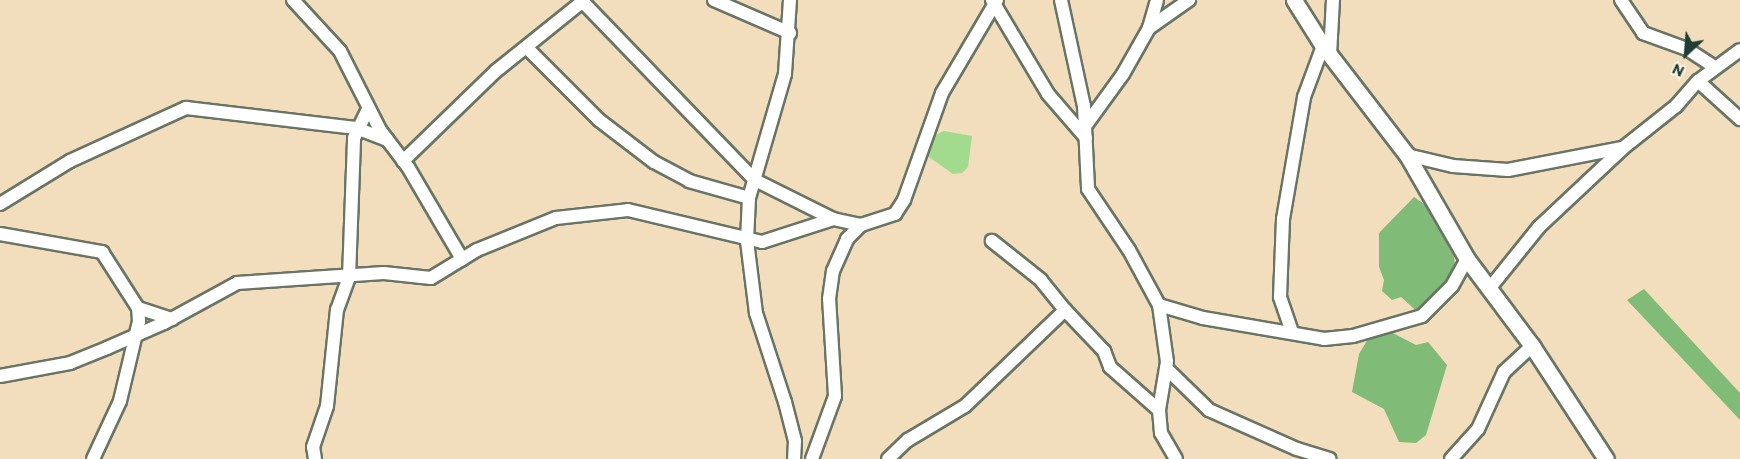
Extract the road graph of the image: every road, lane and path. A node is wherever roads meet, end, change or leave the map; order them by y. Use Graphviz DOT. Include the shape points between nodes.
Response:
graph roads {
  1 [pos="283,0"];
  2 [pos="714,0"];
  3 [pos="790,0"];
  4 [pos="1061,0"];
  5 [pos="1157,0"];
  6 [pos="1190,0"];
  7 [pos="1294,0"];
  8 [pos="1333,0"];
  9 [pos="1621,0"];
  10 [pos="582,1"];
  11 [pos="995,2"];
  12 [pos="295,3"];
  13 [pos="1149,28"];
  14 [pos="790,33"];
  15 [pos="527,48"];
  16 [pos="1740,50"];
  17 [pos="1326,51"];
  18 [pos="1715,67"];
  19 [pos="1698,81"];
  20 [pos="368,109"];
  21 [pos="1740,119"];
  22 [pos="356,128"];
  23 [pos="1086,131"];
  24 [pos="388,140"];
  25 [pos="1623,148"];
  26 [pos="1407,154"];
  27 [pos="403,161"];
  28 [pos="755,180"];
  29 [pos="749,198"];
  30 [pos="0,204"];
  31 [pos="833,219"];
  32 [pos="861,225"];
  33 [pos="0,234"];
  34 [pos="747,241"];
  35 [pos="992,242"];
  36 [pos="462,259"];
  37 [pos="1467,259"];
  38 [pos="349,277"];
  39 [pos="1489,289"];
  40 [pos="1159,305"];
  41 [pos="138,308"];
  42 [pos="1065,310"];
  43 [pos="172,319"];
  44 [pos="1292,332"];
  45 [pos="136,336"];
  46 [pos="1532,346"];
  47 [pos="1166,368"];
  48 [pos="0,376"];
  49 [pos="1159,410"];
  50 [pos="93,459"];
  51 [pos="315,459"];
  52 [pos="794,459"];
  53 [pos="812,459"];
  54 [pos="888,459"];
  55 [pos="1176,459"];
  56 [pos="1330,459"];
  57 [pos="1451,459"];
  58 [pos="1606,459"];
  1 -- 12 [label="street"];
  2 -- 14 [label="street"];
  3 -- 14 [label="street"];
  4 -- 23 [label="street"];
  5 -- 13 [label="street"];
  6 -- 13 [label="street"];
  7 -- 17 [label="street"];
  8 -- 17 [label="street"];
  9 -- 18 [label="street" via="1643,33 1687,50"];
  10 -- 15 [label="street"];
  10 -- 28 [label="street"];
  11 -- 23 [label="street" via="1048,94"];
  11 -- 32 [label="street" via="942,93 904,200 895,214"];
  12 -- 20 [label="street" via="340,51"];
  13 -- 23 [label="street"];
  14 -- 28 [label="street" via="785,74"];
  15 -- 27 [label="street" via="496,71"];
  15 -- 29 [label="street" via="599,120 654,162 689,181"];
  16 -- 18 [label="street"];
  17 -- 26 [label="street"];
  17 -- 44 [label="street" via="1304,97 1283,219 1280,297"];
  18 -- 19 [label="street"];
  19 -- 21 [label="street"];
  19 -- 25 [label="street" via="1676,106"];
  20 -- 22 [label="street"];
  20 -- 24 [label="street"];
  22 -- 24 [label="street"];
  22 -- 30 [label="street" via="186,108 70,161"];
  22 -- 38 [label="street"];
  23 -- 40 [label="street" via="1088,189 1129,250"];
  24 -- 27 [label="street"];
  25 -- 26 [label="street" via="1508,170 1482,171"];
  25 -- 39 [label="street" via="1539,226"];
  26 -- 37 [label="street"];
  27 -- 36 [label="street"];
  28 -- 29 [label="street"];
  28 -- 31 [label="street"];
  29 -- 34 [label="street"];
  31 -- 32 [label="street"];
  31 -- 34 [label="street" via="781,239"];
  32 -- 53 [label="street" via="847,239 833,271 829,299 835,396"];
  33 -- 41 [label="street" via="102,252"];
  34 -- 36 [label="street" via="723,231 616,210 556,218"];
  34 -- 52 [label="street" via="756,313 785,402 795,441"];
  35 -- 42 [label="street" via="1041,280"];
  36 -- 38 [label="street" via="442,275 431,278 384,273"];
  37 -- 39 [label="street"];
  37 -- 44 [label="street" via="1452,286 1422,316 1353,336 1324,339"];
  38 -- 43 [label="street" via="237,283"];
  38 -- 51 [label="street" via="338,310 327,406 313,447"];
  39 -- 46 [label="street"];
  40 -- 44 [label="street" via="1203,318"];
  40 -- 47 [label="street" via="1166,339"];
  41 -- 43 [label="street"];
  41 -- 45 [label="street"];
  42 -- 49 [label="street" via="1104,351 1110,367"];
  42 -- 54 [label="street" via="965,406 908,440"];
  43 -- 45 [label="street"];
  45 -- 48 [label="street" via="70,363"];
  45 -- 50 [label="street" via="120,401"];
  46 -- 57 [label="street" via="1504,372 1478,429"];
  46 -- 58 [label="street"];
  47 -- 49 [label="street"];
  47 -- 56 [label="street" via="1209,410 1297,449"];
  49 -- 55 [label="street" via="1161,433"];
}
